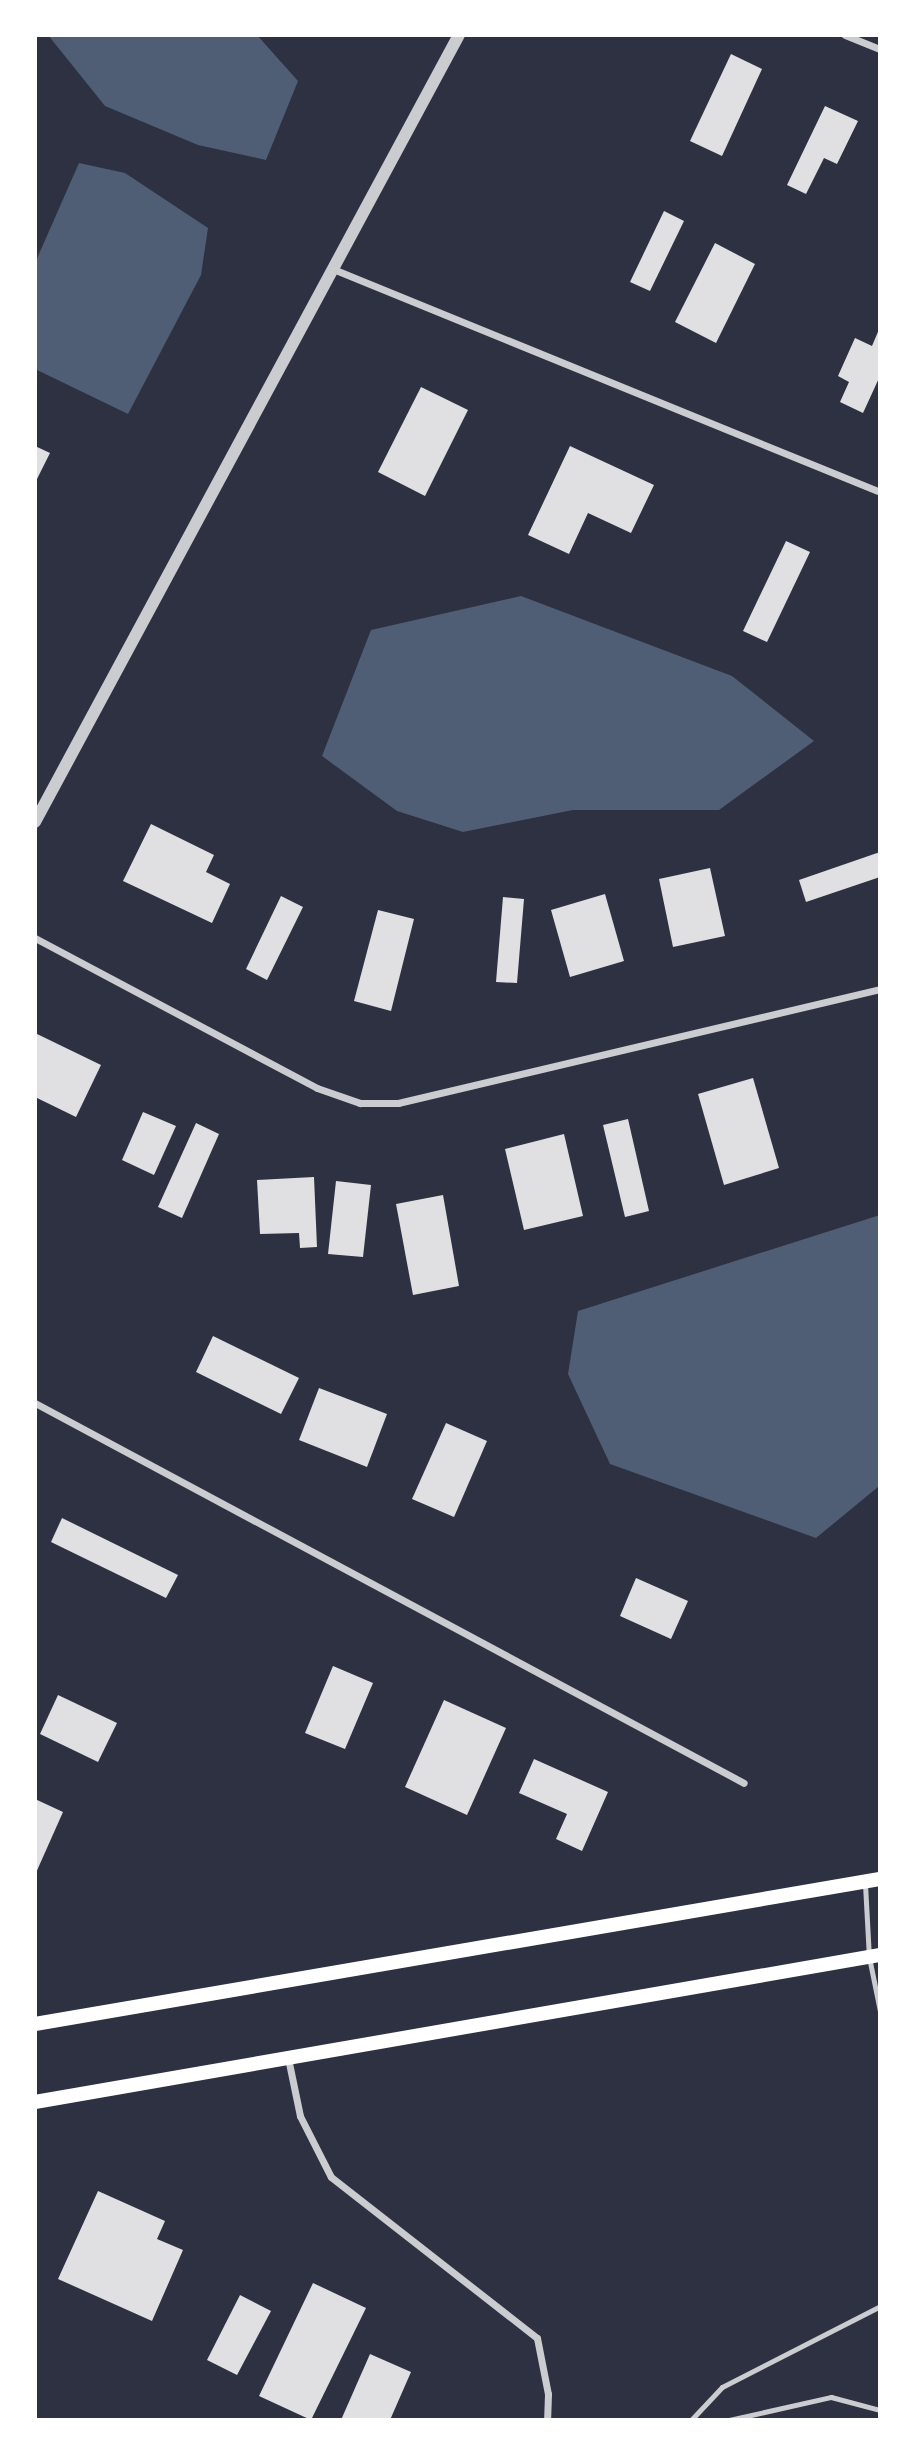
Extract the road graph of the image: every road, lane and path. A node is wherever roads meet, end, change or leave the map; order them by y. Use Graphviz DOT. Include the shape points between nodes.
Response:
graph roads {
  1 [pos="457,35"];
  2 [pos="845,35"];
  3 [pos="880,49"];
  4 [pos="332,268"];
  5 [pos="880,492"];
  6 [pos="35,822"];
  7 [pos="35,937"];
  8 [pos="880,989"];
  9 [pos="35,1403"];
  10 [pos="744,1783"];
  11 [pos="880,1879"];
  12 [pos="865,1881"];
  13 [pos="875,1956"];
  14 [pos="880,2011"];
  15 [pos="35,2024"];
  16 [pos="288,2057"];
  17 [pos="35,2102"];
  18 [pos="880,2306"];
  19 [pos="880,2410"];
  20 [pos="547,2420"];
  21 [pos="691,2420"];
  22 [pos="729,2420"];
  1 -- 4 [label="street"];
  2 -- 3 [label="street"];
  4 -- 5 [label="street"];
  4 -- 6 [label="street"];
  7 -- 8 [label="street" via="317,1088 360,1103 398,1102"];
  9 -- 10 [label="street"];
  11 -- 12 [label="main road"];
  12 -- 13 [label="lane"];
  12 -- 15 [label="main road"];
  13 -- 14 [label="lane"];
  13 -- 16 [label="main road"];
  16 -- 17 [label="main road"];
  16 -- 20 [label="street" via="300,2116 331,2177 537,2338 548,2394"];
  18 -- 21 [label="lane" via="722,2387"];
  19 -- 22 [label="lane" via="831,2397"];
}
